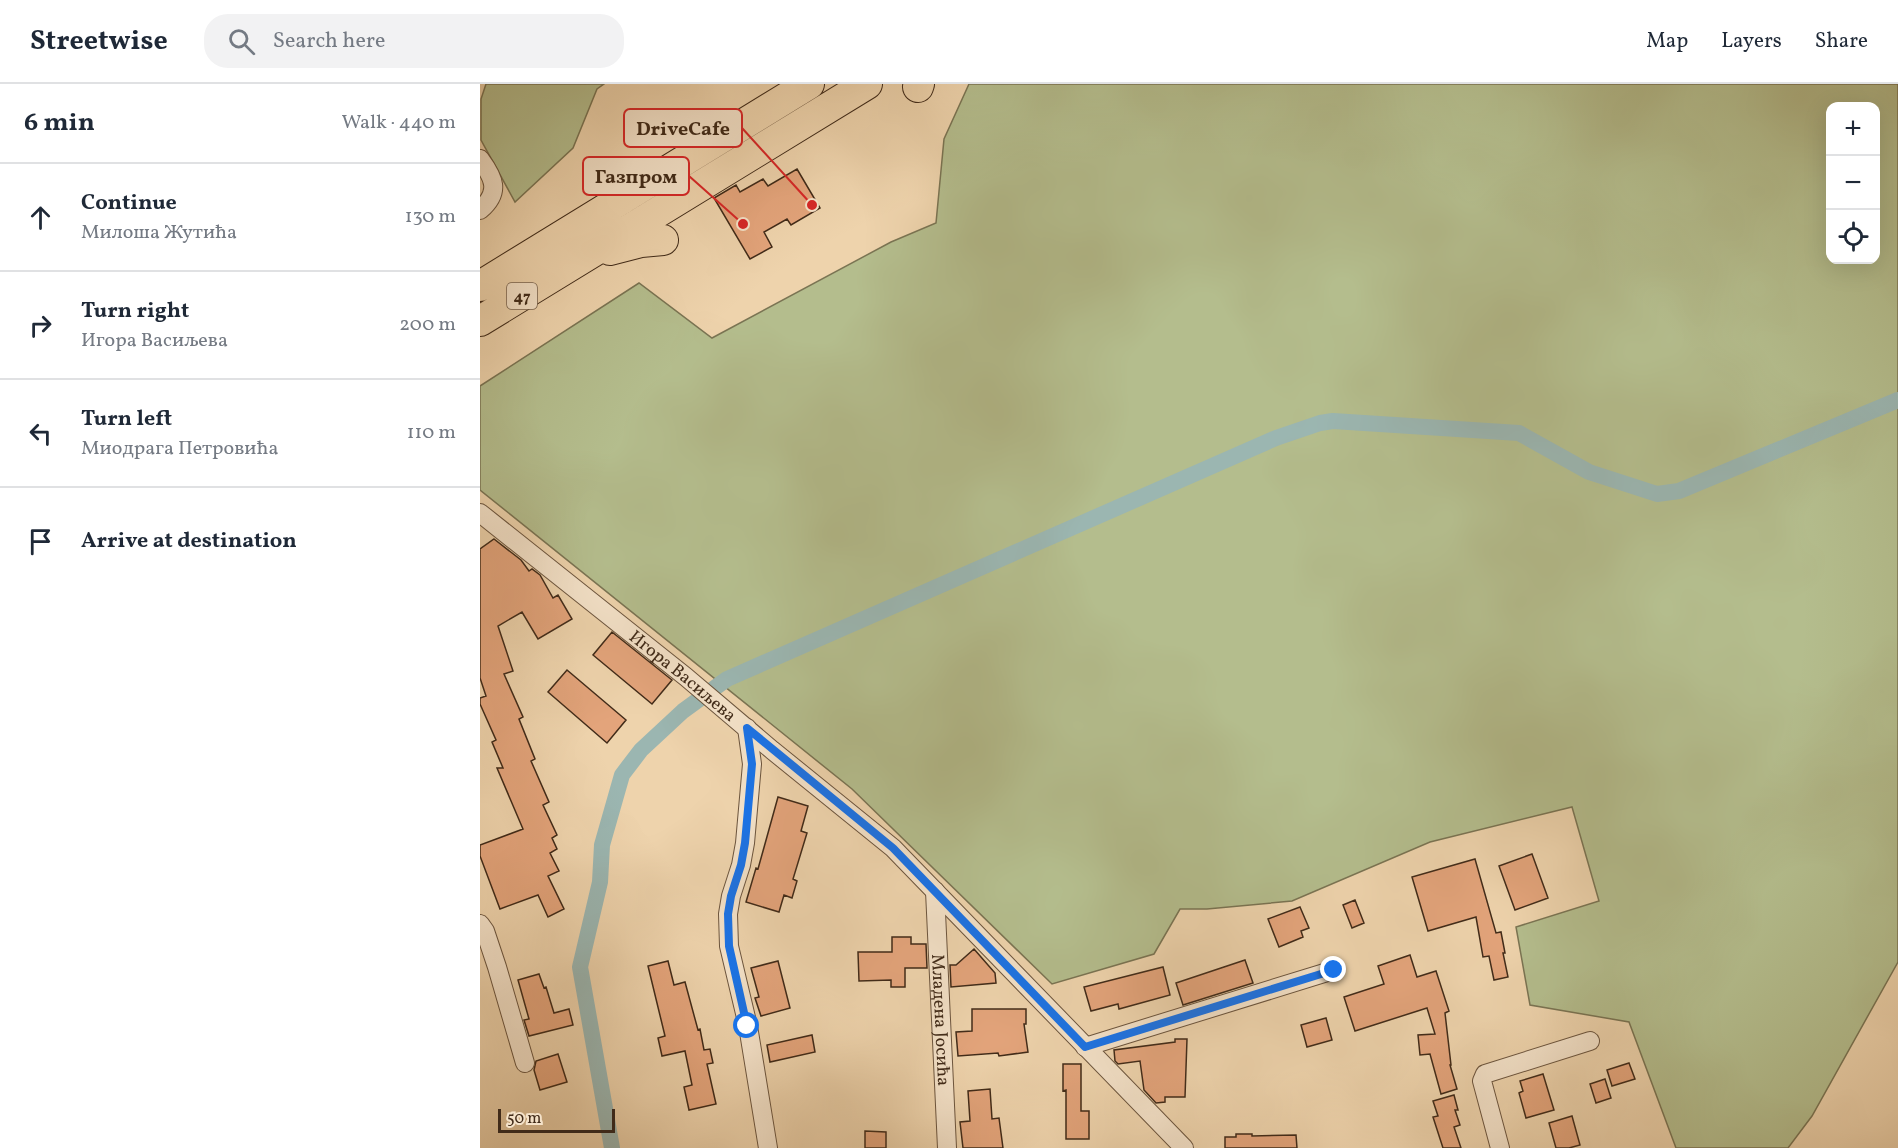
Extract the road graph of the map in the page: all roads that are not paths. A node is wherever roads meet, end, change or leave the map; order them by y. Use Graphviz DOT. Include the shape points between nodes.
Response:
graph roads {
  1 [pos="809,84"];
  2 [pos="867,84"];
  3 [pos="480,159"];
  4 [pos="480,210"];
  5 [pos="663,240"];
  6 [pos="563,270"];
  7 [pos="480,286"];
  8 [pos="480,321"];
  9 [pos="480,513"];
  10 [pos="747,728"];
  11 [pos="935,891"];
  12 [pos="480,924"];
  13 [pos="1334,970"];
  14 [pos="1590,1041"];
  15 [pos="1085,1047"];
  16 [pos="525,1063"];
  17 [pos="1176,1144"];
  18 [pos="768,1148"];
  19 [pos="947,1148"];
  20 [pos="1500,1148"];
  1 -- 7 [label="main road, 47"];
  2 -- 6 [label="main road, 47"];
  3 -- 4 [label="street" via="494,185 487,204"];
  5 -- 6 [label="main road" via="613,249"];
  6 -- 8 [label="main road, 47"];
  9 -- 10 [label="street, Игора Васиљева"];
  10 -- 11 [label="street, Игора Васиљева" via="893,848"];
  10 -- 18 [label="street" via="752,764 745,843 728,914 729,946"];
  11 -- 15 [label="street, Игора Васиљева"];
  11 -- 19 [label="street, Младена Јосића"];
  12 -- 16 [label="street"];
  13 -- 15 [label="street"];
  14 -- 20 [label="street" via="1485,1074 1482,1081"];
  15 -- 17 [label="street, Игора Васиљева"];
}
